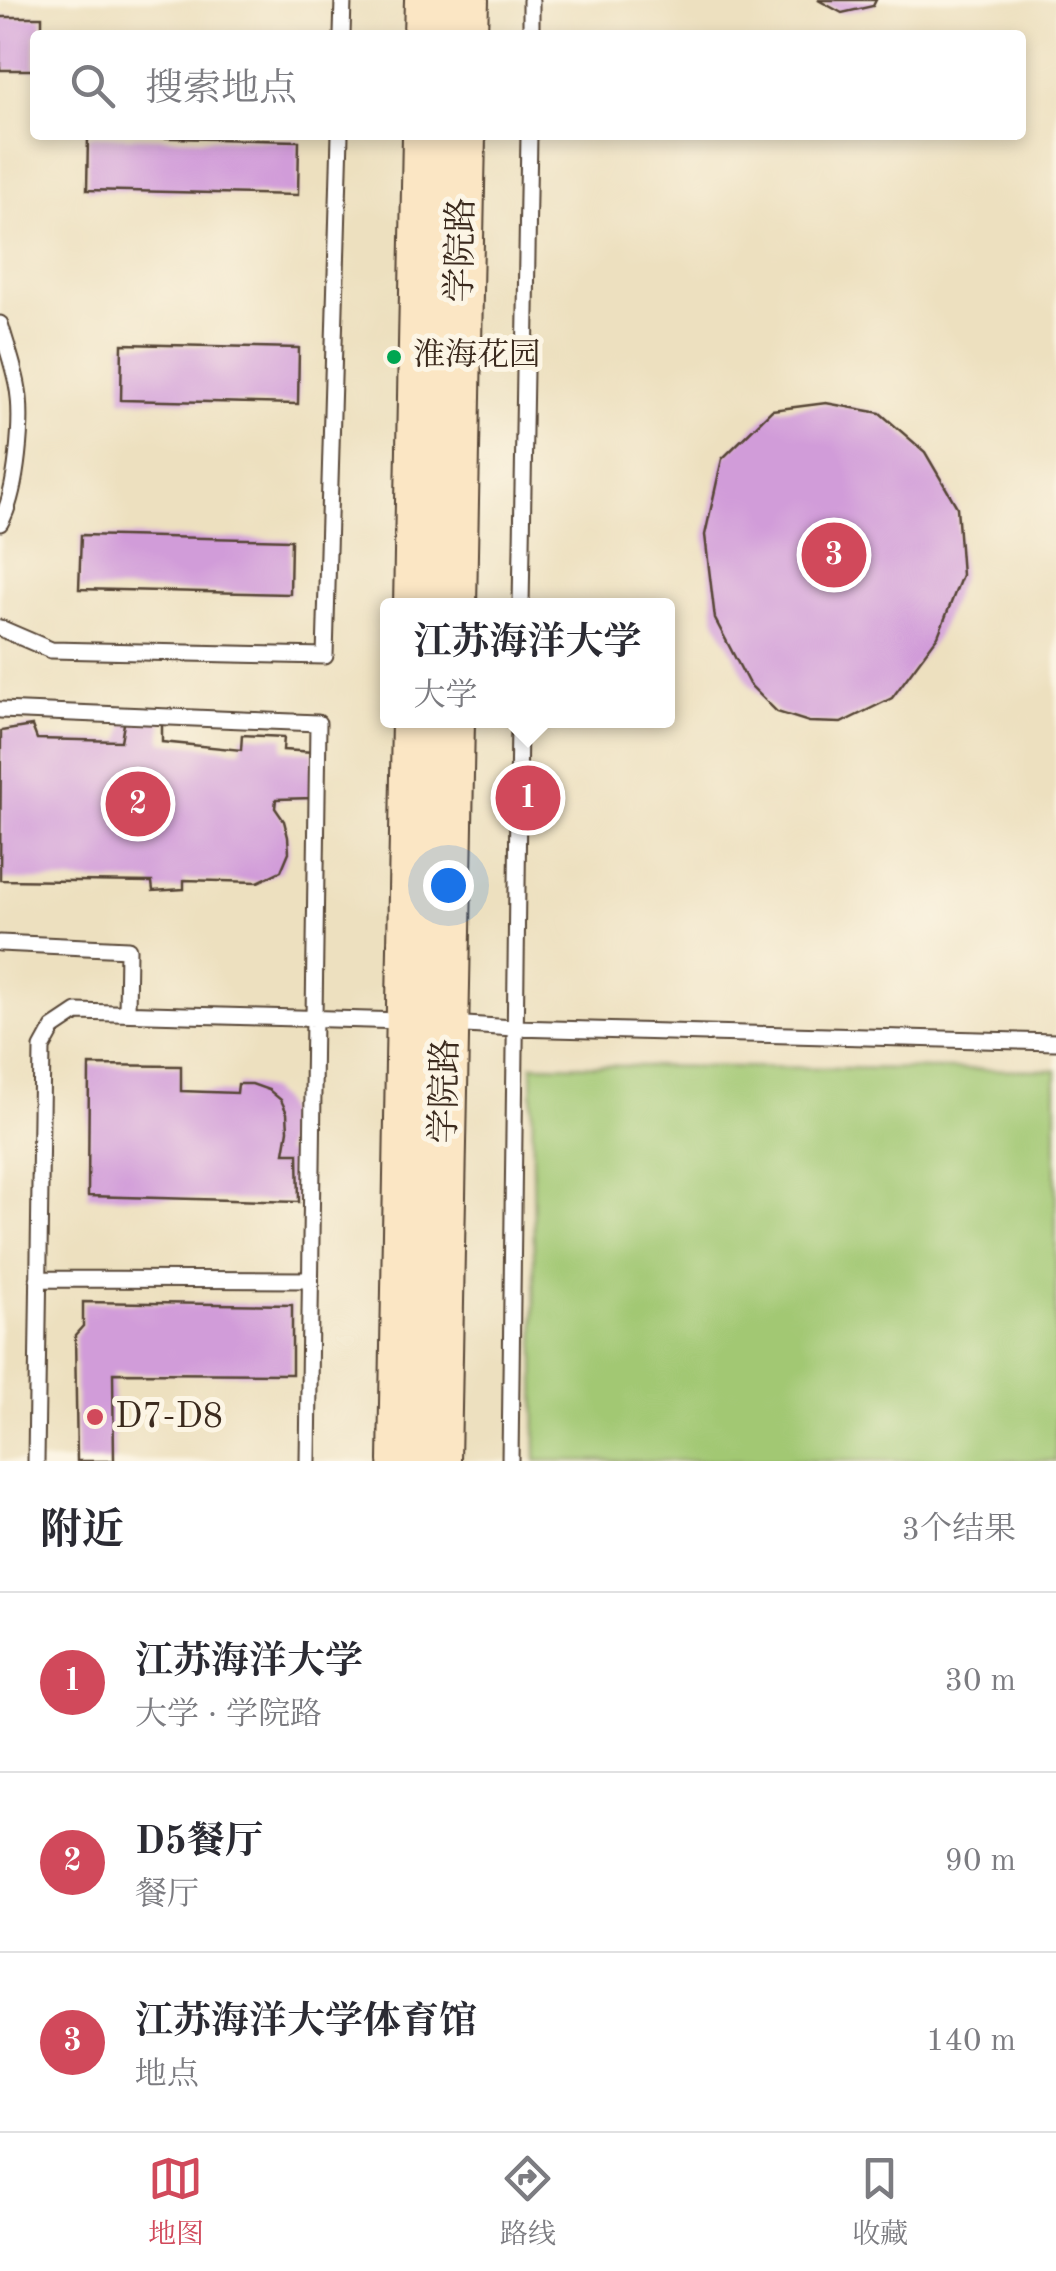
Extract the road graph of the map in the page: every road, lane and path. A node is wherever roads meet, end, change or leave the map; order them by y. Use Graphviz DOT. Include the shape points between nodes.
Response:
graph roads {
  1 [pos="343,0"];
  2 [pos="426,0"];
  3 [pos="467,0"];
  4 [pos="531,0"];
  5 [pos="342,30"];
  6 [pos="426,30"];
  7 [pos="466,30"];
  8 [pos="530,30"];
  9 [pos="340,140"];
  10 [pos="424,140"];
  11 [pos="464,140"];
  12 [pos="529,140"];
  13 [pos="0,324"];
  14 [pos="0,523"];
  15 [pos="415,598"];
  16 [pos="455,598"];
  17 [pos="521,598"];
  18 [pos="0,628"];
  19 [pos="0,710"];
  20 [pos="413,728"];
  21 [pos="452,728"];
  22 [pos="519,728"];
  23 [pos="0,943"];
  24 [pos="127,1013"];
  25 [pos="316,1019"];
  26 [pos="428,1022"];
  27 [pos="514,1028"];
  28 [pos="1056,1042"];
  29 [pos="38,1279"];
  30 [pos="310,1280"];
  31 [pos="36,1461"];
  32 [pos="308,1461"];
  33 [pos="400,1461"];
  34 [pos="438,1461"];
  35 [pos="510,1461"];
  1 -- 5 [label="lane"];
  2 -- 6 [label="main road"];
  3 -- 7 [label="main road"];
  4 -- 8 [label="lane"];
  9 -- 18 [label="lane" via="325,656 51,650"];
  10 -- 15 [label="main road, 学院路"];
  11 -- 16 [label="main road, 学院路"];
  12 -- 17 [label="lane"];
  13 -- 14 [label="lane" via="18,388 18,459"];
  19 -- 25 [label="lane" via="318,723"];
  20 -- 26 [label="main road, 学院路"];
  21 -- 26 [label="main road, 学院路"];
  22 -- 27 [label="lane"];
  23 -- 24 [label="lane" via="128,948"];
  24 -- 25 [label="lane"];
  24 -- 29 [label="lane" via="77,1012 53,1028 42,1048"];
  25 -- 26 [label="lane"];
  25 -- 30 [label="lane"];
  26 -- 27 [label="lane"];
  26 -- 33 [label="main road, 学院路"];
  26 -- 34 [label="main road, 学院路"];
  27 -- 28 [label="lane"];
  27 -- 35 [label="lane"];
  29 -- 30 [label="lane"];
  29 -- 31 [label="lane"];
  30 -- 32 [label="lane"];
}
